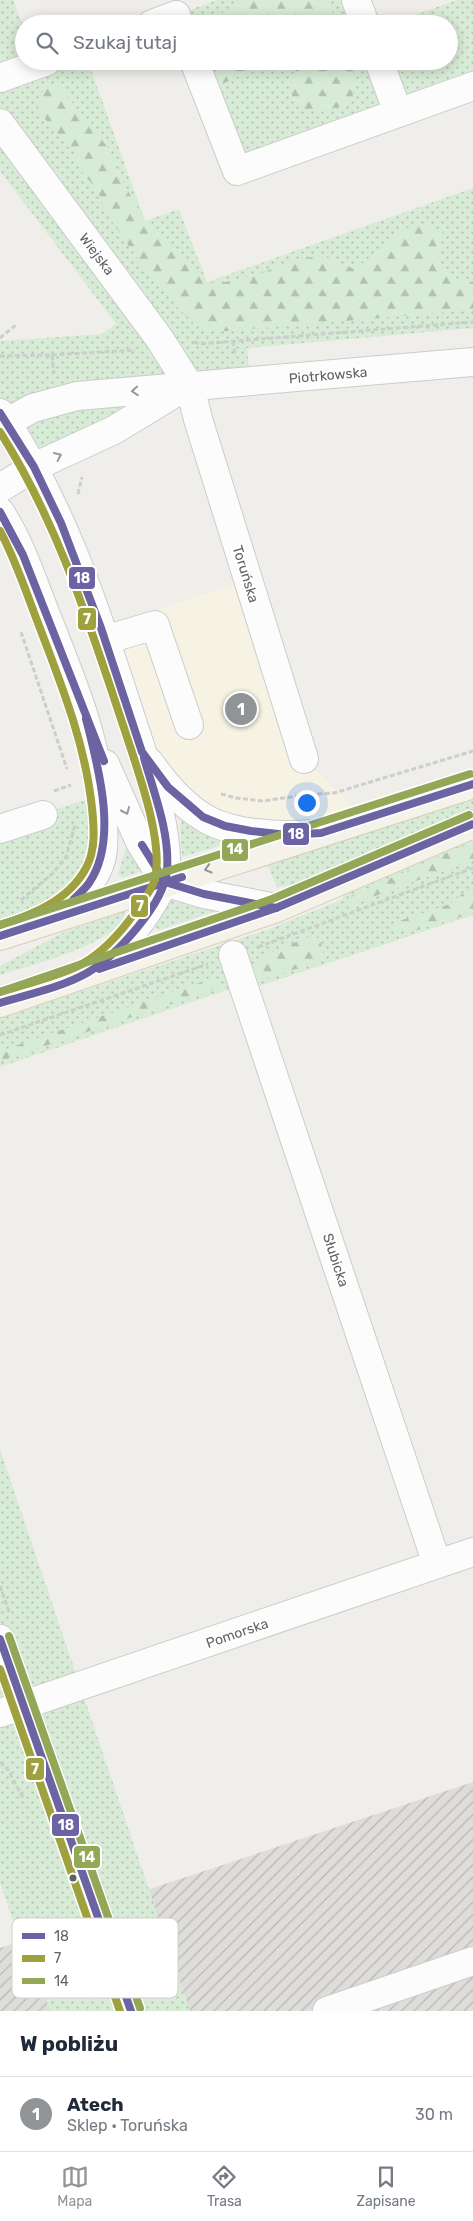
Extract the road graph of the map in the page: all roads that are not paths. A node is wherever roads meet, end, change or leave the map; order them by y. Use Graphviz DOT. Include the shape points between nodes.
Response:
graph roads {
  1 [pos="356,0"];
  2 [pos="362,15"];
  3 [pos="22,70"];
  4 [pos="198,70"];
  5 [pos="382,70"];
  6 [pos="0,78"];
  7 [pos="473,86"];
  8 [pos="398,113"];
  9 [pos="0,123"];
  10 [pos="473,362"];
  11 [pos="187,388"];
  12 [pos="2,420"];
  13 [pos="34,467"];
  14 [pos="0,488"];
  15 [pos="0,512"];
  16 [pos="106,640"];
  17 [pos="86,718"];
  18 [pos="189,725"];
  19 [pos="142,752"];
  20 [pos="304,759"];
  21 [pos="473,784"];
  22 [pos="43,815"];
  23 [pos="473,824"];
  24 [pos="0,829"];
  25 [pos="321,833"];
  26 [pos="165,882"];
  27 [pos="276,908"];
  28 [pos="29,927"];
  29 [pos="0,936"];
  30 [pos="232,955"];
  31 [pos="86,974"];
  32 [pos="0,1003"];
  33 [pos="473,1552"];
  34 [pos="437,1564"];
  35 [pos="0,1639"];
  36 [pos="12,1709"];
  37 [pos="94,1918"];
  38 [pos="473,1961"];
  39 [pos="126,1998"];
  40 [pos="131,2011"];
  41 [pos="327,2011"];
  1 -- 2 [label="street"];
  3 -- 6 [label="street"];
  4 -- 8 [label="street" via="237,171"];
  5 -- 8 [label="street"];
  7 -- 8 [label="street"];
  9 -- 11 [label="street, Wiejska" via="159,338"];
  10 -- 11 [label="street, Piotrkowska"];
  11 -- 12 [label="street, Piotrkowska, one-way" via="77,396"];
  13 -- 11 [label="street, Piotrkowska, one-way" via="114,430"];
  11 -- 20 [label="street, Toruńska"];
  12 -- 13 [label="street"];
  13 -- 14 [label="street, Piotrkowska"];
  13 -- 16 [label="street" via="61,522"];
  15 -- 17 [label="street" via="23,555"];
  16 -- 18 [label="street" via="155,625"];
  16 -- 19 [label="street"];
  17 -- 26 [label="street, one-way" via="140,842"];
  17 -- 28 [label="street" via="101,795 102,856 89,884 78,896"];
  19 -- 25 [label="street" via="168,787 212,822 268,834"];
  19 -- 26 [label="street" via="164,834"];
  21 -- 25 [label="main road"];
  22 -- 24 [label="street"];
  23 -- 27 [label="main road"];
  25 -- 26 [label="main road, one-way"];
  26 -- 27 [label="street" via="204,894"];
  26 -- 28 [label="main road"];
  26 -- 31 [label="street" via="142,922 109,957"];
  27 -- 31 [label="main road"];
  28 -- 29 [label="main road"];
  30 -- 34 [label="street, Słubicka"];
  31 -- 32 [label="main road"];
  33 -- 34 [label="street, Pomorska"];
  34 -- 36 [label="street, Pomorska"];
  35 -- 36 [label="street"];
  36 -- 37 [label="street"];
  38 -- 41 [label="street"];
  39 -- 40 [label="street"];
}
